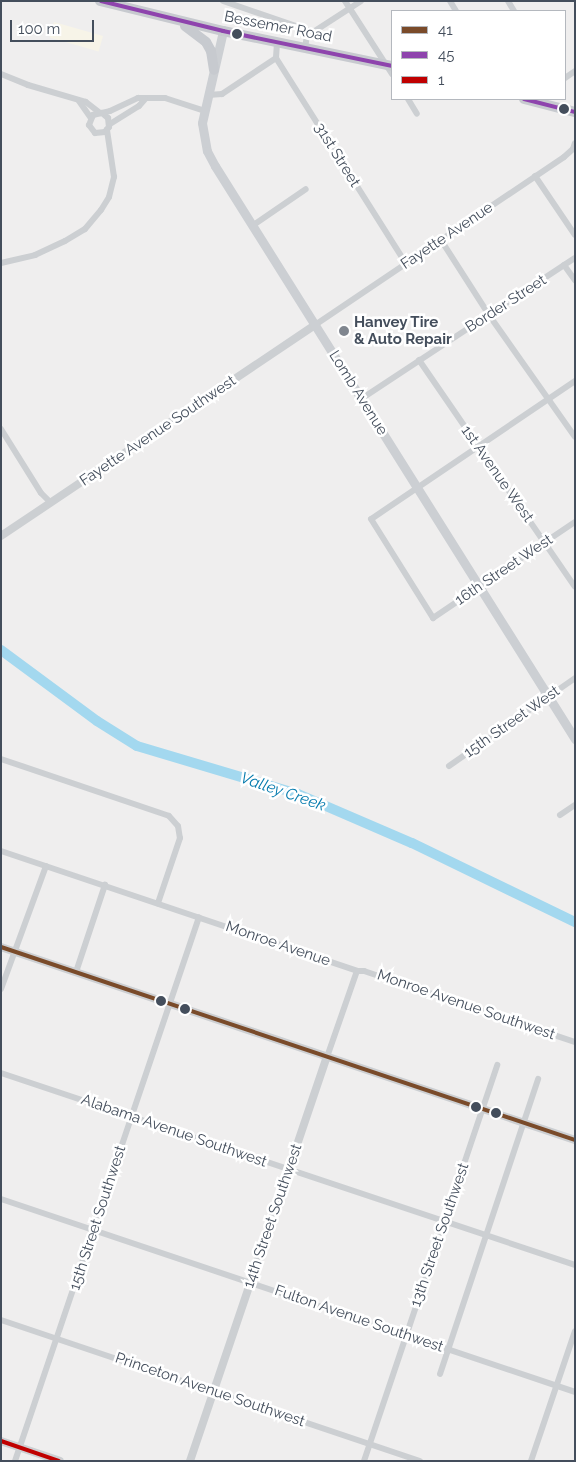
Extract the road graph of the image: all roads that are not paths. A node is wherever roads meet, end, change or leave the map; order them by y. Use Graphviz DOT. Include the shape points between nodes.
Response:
graph roads {
  1 [pos="100,1"];
  2 [pos="223,1"];
  3 [pos="345,1"];
  4 [pos="361,1"];
  5 [pos="238,4"];
  6 [pos="350,9"];
  7 [pos="173,19"];
  8 [pos="223,32"];
  9 [pos="312,32"];
  10 [pos="277,43"];
  11 [pos="305,48"];
  12 [pos="276,58"];
  13 [pos="391,68"];
  14 [pos="214,70"];
  15 [pos="1,74"];
  16 [pos="208,96"];
  17 [pos="144,99"];
  18 [pos="78,100"];
  19 [pos="409,100"];
  20 [pos="543,101"];
  21 [pos="203,110"];
  22 [pos="575,112"];
  23 [pos="101,113"];
  24 [pos="417,114"];
  25 [pos="91,118"];
  26 [pos="108,127"];
  27 [pos="99,133"];
  28 [pos="575,143"];
  29 [pos="110,155"];
  30 [pos="535,176"];
  31 [pos="306,189"];
  32 [pos="252,226"];
  33 [pos="575,235"];
  34 [pos="441,240"];
  35 [pos="575,258"];
  36 [pos="1,263"];
  37 [pos="406,264"];
  38 [pos="564,265"];
  39 [pos="575,280"];
  40 [pos="489,315"];
  41 [pos="315,325"];
  42 [pos="419,360"];
  43 [pos="575,382"];
  44 [pos="361,399"];
  45 [pos="548,399"];
  46 [pos="1,429"];
  47 [pos="575,437"];
  48 [pos="478,448"];
  49 [pos="417,488"];
  50 [pos="51,503"];
  51 [pos="575,522"];
  52 [pos="1,536"];
  53 [pos="544,543"];
  54 [pos="480,587"];
  55 [pos="575,587"];
  56 [pos="575,678"];
  57 [pos="548,696"];
  58 [pos="575,738"];
  59 [pos="1,759"];
  60 [pos="449,766"];
  61 [pos="575,805"];
  62 [pos="560,815"];
  63 [pos="1,850"];
  64 [pos="46,866"];
  65 [pos="105,885"];
  66 [pos="158,903"];
  67 [pos="199,917"];
  68 [pos="1,947"];
  69 [pos="15,952"];
  70 [pos="357,971"];
  71 [pos="76,972"];
  72 [pos="1,989"];
  73 [pos="170,1004"];
  74 [pos="575,1042"];
  75 [pos="327,1057"];
  76 [pos="497,1065"];
  77 [pos="1,1073"];
  78 [pos="538,1079"];
  79 [pos="483,1109"];
  80 [pos="132,1116"];
  81 [pos="524,1122"];
  82 [pos="575,1140"];
  83 [pos="289,1170"];
  84 [pos="1,1199"];
  85 [pos="445,1221"];
  86 [pos="94,1230"];
  87 [pos="487,1235"];
  88 [pos="575,1265"];
  89 [pos="250,1282"];
  90 [pos="1,1320"];
  91 [pos="575,1332"];
  92 [pos="407,1334"];
  93 [pos="58,1339"];
  94 [pos="448,1349"];
  95 [pos="440,1374"];
  96 [pos="556,1386"];
  97 [pos="214,1392"];
  98 [pos="575,1392"];
  99 [pos="1,1441"];
  100 [pos="370,1444"];
  101 [pos="20,1447"];
  102 [pos="15,1461"];
  103 [pos="60,1461"];
  104 [pos="190,1461"];
  105 [pos="364,1461"];
  106 [pos="420,1461"];
  107 [pos="531,1461"];
  1 -- 7 [label="main road, Bessemer Road"];
  2 -- 5 [label="street"];
  3 -- 6 [label="street"];
  4 -- 6 [label="street"];
  5 -- 9 [label="street"];
  6 -- 9 [label="street"];
  6 -- 13 [label="street"];
  7 -- 8 [label="main road, Bessemer Road"];
  7 -- 14 [label="main road" via="198,33 206,42"];
  8 -- 10 [label="main road, Bessemer Road"];
  8 -- 14 [label="main road, Lomb Avenue"];
  9 -- 11 [label="street" via="307,36"];
  10 -- 11 [label="main road, Bessemer Road"];
  10 -- 12 [label="street"];
  11 -- 13 [label="main road, Bessemer Road"];
  12 -- 16 [label="street" via="222,94"];
  12 -- 37 [label="street, 31st Street"];
  14 -- 16 [label="main road, Lomb Avenue"];
  15 -- 18 [label="street"];
  16 -- 21 [label="main road, Lomb Avenue"];
  17 -- 21 [label="street" via="165,98"];
  17 -- 23 [label="street" via="131,99"];
  17 -- 26 [label="street"];
  18 -- 23 [label="street"];
  18 -- 25 [label="street"];
  19 -- 24 [label="street"];
  20 -- 22 [label="main road"];
  21 -- 32 [label="main road, Lomb Avenue" via="207,151"];
  23 -- 25 [label="street"];
  23 -- 26 [label="street" via="108,118"];
  25 -- 27 [label="street" via="90,127"];
  26 -- 27 [label="street"];
  26 -- 29 [label="street"];
  27 -- 29 [label="street"];
  28 -- 30 [label="street, Fayette Avenue" via="573,149"];
  29 -- 36 [label="street" via="114,177 109,197 85,229 35,255"];
  30 -- 33 [label="street"];
  30 -- 34 [label="street, Fayette Avenue"];
  31 -- 32 [label="street"];
  32 -- 41 [label="main road, Lomb Avenue"];
  34 -- 37 [label="street, Fayette Avenue"];
  34 -- 40 [label="street"];
  35 -- 38 [label="street, Border Street"];
  37 -- 41 [label="street, Fayette Avenue"];
  38 -- 39 [label="street"];
  38 -- 40 [label="street, Border Street"];
  40 -- 42 [label="street, Border Street"];
  40 -- 45 [label="street"];
  41 -- 44 [label="main road, Lomb Avenue"];
  41 -- 50 [label="street, Fayette Avenue Southwest"];
  42 -- 44 [label="street, Border Street"];
  42 -- 48 [label="street, 1st Avenue West"];
  43 -- 45 [label="street"];
  44 -- 49 [label="main road, Lomb Avenue"];
  45 -- 47 [label="street"];
  45 -- 48 [label="street"];
  46 -- 50 [label="street" via="41,494"];
  48 -- 49 [label="street"];
  48 -- 53 [label="street, 1st Avenue West"];
  49 -- 54 [label="main road, Lomb Avenue"];
  49 -- 54 [label="street, 16th Street West" via="371,518 433,618"];
  50 -- 52 [label="street, Fayette Avenue Southwest"];
  51 -- 53 [label="street, 16th Street West"];
  53 -- 54 [label="street, 16th Street West"];
  53 -- 55 [label="street, 1st Avenue West"];
  54 -- 57 [label="main road, Lomb Avenue"];
  56 -- 57 [label="street, 15th Street West"];
  57 -- 58 [label="main road, Lomb Avenue"];
  57 -- 60 [label="street, 15th Street West"];
  59 -- 66 [label="street" via="161,813 177,824 180,838"];
  61 -- 62 [label="street"];
  63 -- 64 [label="street"];
  64 -- 65 [label="street"];
  64 -- 69 [label="street"];
  65 -- 66 [label="street"];
  65 -- 71 [label="street"];
  66 -- 67 [label="street"];
  67 -- 70 [label="street, Monroe Avenue"];
  67 -- 73 [label="street, 15th Street Southwest"];
  68 -- 69 [label="street"];
  69 -- 71 [label="street"];
  69 -- 72 [label="street"];
  70 -- 74 [label="street, Monroe Avenue Southwest"];
  70 -- 75 [label="street, 14th Street Southwest"];
  71 -- 73 [label="street"];
  73 -- 75 [label="street"];
  73 -- 80 [label="street, 15th Street Southwest"];
  75 -- 79 [label="street"];
  75 -- 83 [label="street, 14th Street Southwest"];
  76 -- 79 [label="street, 13th Street Southwest"];
  77 -- 80 [label="street, Alabama Avenue Southwest"];
  78 -- 81 [label="street"];
  79 -- 81 [label="street"];
  79 -- 85 [label="street, 13th Street Southwest"];
  80 -- 83 [label="street, Alabama Avenue Southwest"];
  80 -- 86 [label="street, 15th Street Southwest"];
  81 -- 82 [label="street"];
  81 -- 87 [label="street"];
  83 -- 85 [label="street, Alabama Avenue Southwest"];
  83 -- 89 [label="street, 14th Street Southwest"];
  84 -- 86 [label="street, Fulton Avenue Southwest"];
  85 -- 87 [label="street, Alabama Avenue Southwest"];
  85 -- 92 [label="street, 13th Street Southwest"];
  86 -- 89 [label="street, Fulton Avenue Southwest"];
  86 -- 93 [label="street, 15th Street Southwest"];
  87 -- 88 [label="street, Alabama Avenue Southwest"];
  87 -- 94 [label="street"];
  89 -- 92 [label="street, Fulton Avenue Southwest"];
  89 -- 97 [label="street, 14th Street Southwest"];
  90 -- 93 [label="street, Princeton Avenue Southwest"];
  91 -- 96 [label="street"];
  92 -- 94 [label="street, Fulton Avenue Southwest"];
  92 -- 100 [label="street, 13th Street Southwest"];
  93 -- 97 [label="street, Princeton Avenue Southwest"];
  93 -- 101 [label="street, 15th Street Southwest"];
  94 -- 95 [label="street"];
  94 -- 96 [label="street, Fulton Avenue Southwest"];
  96 -- 98 [label="street, Fulton Avenue Southwest"];
  96 -- 107 [label="street"];
  97 -- 100 [label="street, Princeton Avenue Southwest"];
  97 -- 104 [label="street, 14th Street Southwest"];
  99 -- 101 [label="street"];
  100 -- 105 [label="street, 13th Street Southwest"];
  100 -- 106 [label="street, Princeton Avenue Southwest"];
  101 -- 102 [label="street, 15th Street Southwest"];
  101 -- 103 [label="street"];
}
